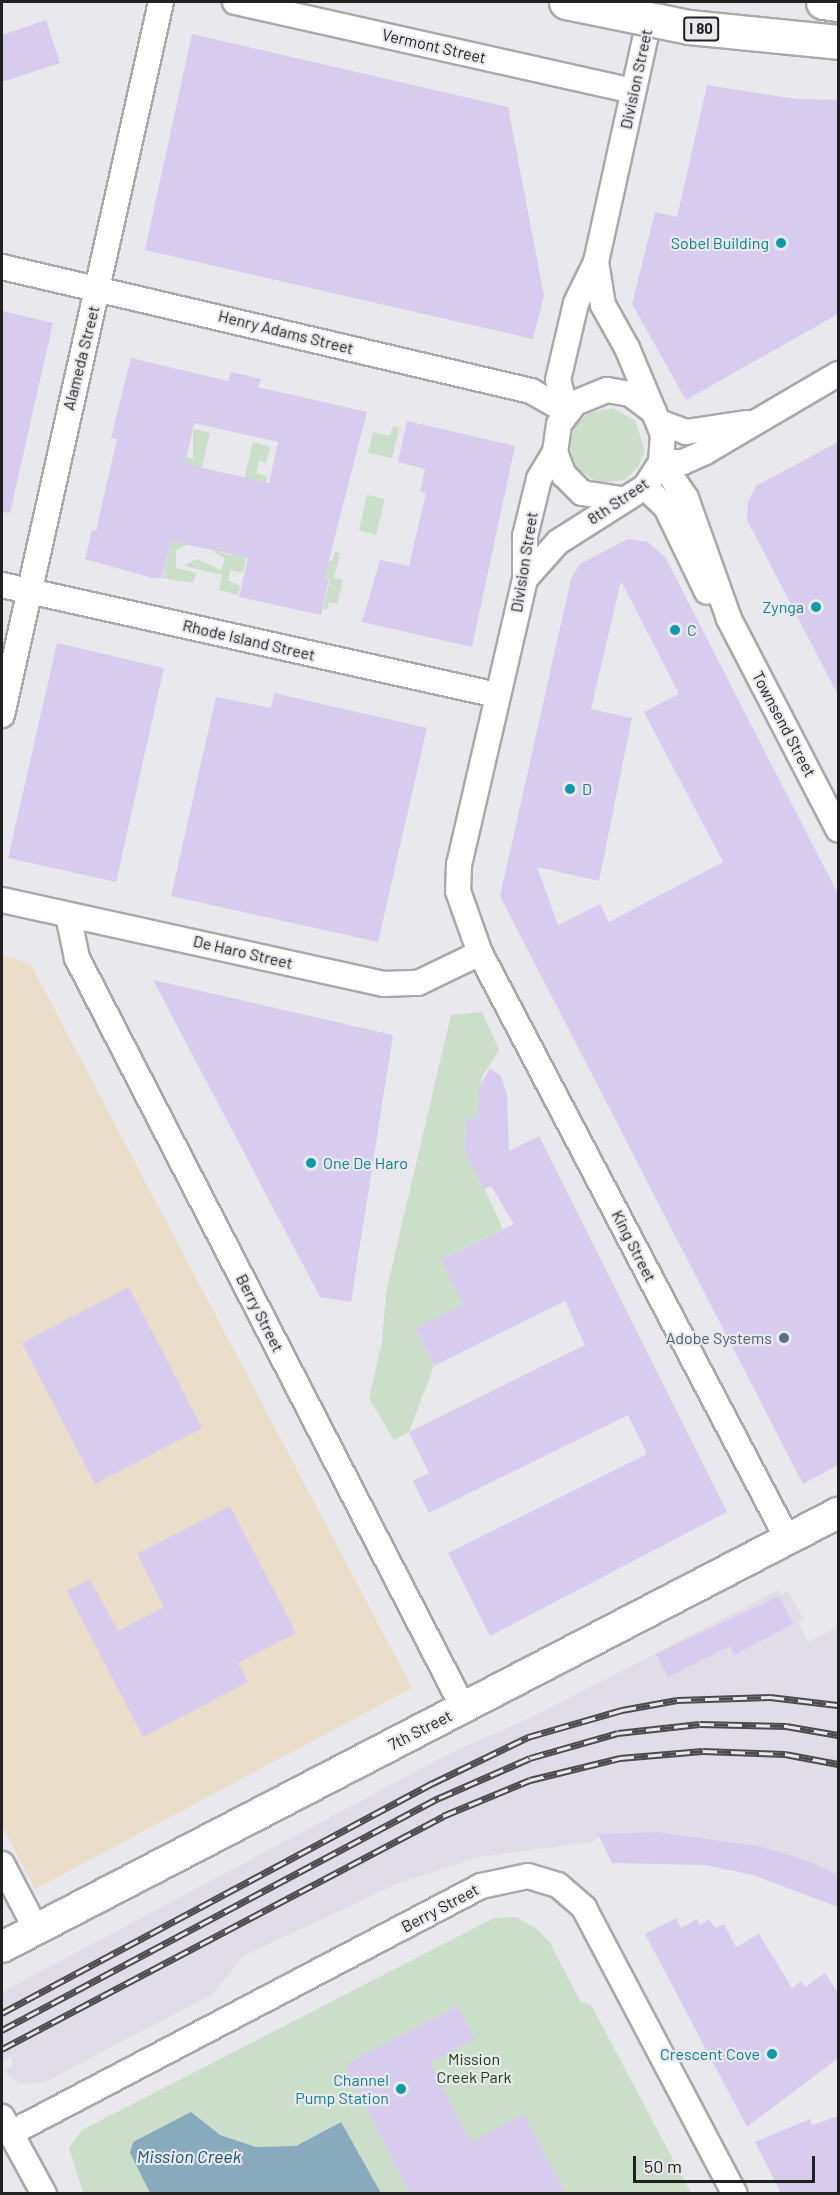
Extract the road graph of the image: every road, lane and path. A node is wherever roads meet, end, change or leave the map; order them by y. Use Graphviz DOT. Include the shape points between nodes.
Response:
graph roads {
  1 [pos="161,2"];
  2 [pos="235,2"];
  3 [pos="566,2"];
  4 [pos="653,2"];
  5 [pos="823,2"];
  6 [pos="838,4"];
  7 [pos="838,42"];
  8 [pos="633,91"];
  9 [pos="596,262"];
  10 [pos="2,267"];
  11 [pos="98,287"];
  12 [pos="563,357"];
  13 [pos="838,374"];
  14 [pos="531,391"];
  15 [pos="566,411"];
  16 [pos="656,417"];
  17 [pos="749,423"];
  18 [pos="555,452"];
  19 [pos="705,452"];
  20 [pos="662,462"];
  21 [pos="645,487"];
  22 [pos="686,498"];
  23 [pos="620,499"];
  24 [pos="525,579"];
  25 [pos="2,585"];
  26 [pos="30,591"];
  27 [pos="729,619"];
  28 [pos="497,695"];
  29 [pos="2,715"];
  30 [pos="838,829"];
  31 [pos="2,900"];
  32 [pos="68,915"];
  33 [pos="480,953"];
  34 [pos="838,1513"];
  35 [pos="788,1540"];
  36 [pos="463,1707"];
  37 [pos="2,1864"];
  38 [pos="36,1929"];
  39 [pos="2,1947"];
  40 [pos="6,2125"];
  41 [pos="44,2193"];
  42 [pos="735,2193"];
  1 -- 11 [label="street, Alameda Street"];
  2 -- 8 [label="street, Vermont Street"];
  3 -- 7 [label="highway, I 80, bridge" via="689,27"];
  4 -- 8 [label="street, Division Street"];
  5 -- 6 [label="highway"];
  8 -- 9 [label="street, Division Street"];
  9 -- 12 [label="street, Division Street" via="576,303"];
  9 -- 16 [label="street" via="603,305 627,348"];
  10 -- 11 [label="street, Henry Adams Street"];
  11 -- 14 [label="street, Henry Adams Street"];
  11 -- 26 [label="street, Alameda Street"];
  12 -- 14 [label="street" via="548,379"];
  12 -- 15 [label="street, Division Street" via="558,381"];
  13 -- 17 [label="street, 8th Street"];
  14 -- 15 [label="street, Henry Adams Street"];
  15 -- 16 [label="street" via="584,396 607,390 630,394"];
  15 -- 18 [label="street, Division Street" via="557,431"];
  16 -- 17 [label="street, 8th Street" via="686,432"];
  16 -- 20 [label="street" via="664,444"];
  17 -- 19 [label="street, 8th Street"];
  18 -- 23 [label="street" via="564,475 582,493"];
  18 -- 24 [label="street, Division Street" via="539,479 525,536"];
  19 -- 20 [label="street, 8th Street" via="683,462"];
  19 -- 22 [label="street" via="690,478"];
  20 -- 21 [label="street, 8th Street"];
  20 -- 22 [label="street, Townsend Street"];
  21 -- 23 [label="street, 8th Street"];
  21 -- 27 [label="street, Townsend Street" via="666,507 712,604"];
  22 -- 27 [label="street, Townsend Street"];
  23 -- 24 [label="street, 8th Street" via="558,542"];
  24 -- 28 [label="street, Division Street"];
  25 -- 26 [label="street, Rhode Island Street"];
  26 -- 28 [label="street, Rhode Island Street"];
  26 -- 29 [label="street, Alameda Street"];
  27 -- 30 [label="street, Townsend Street"];
  28 -- 33 [label="street, Division Street" via="459,864 462,911"];
  31 -- 32 [label="street, De Haro Street"];
  32 -- 33 [label="street, De Haro Street" via="393,985 418,982"];
  32 -- 36 [label="street, Berry Street" via="77,958"];
  33 -- 35 [label="street, King Street"];
  34 -- 35 [label="main road, 7th Street"];
  35 -- 36 [label="main road, 7th Street"];
  36 -- 38 [label="main road, 7th Street"];
  37 -- 38 [label="street"];
  38 -- 39 [label="main road, 7th Street"];
  40 -- 41 [label="street"];
  40 -- 42 [label="street, Berry Street" via="481,1886 528,1876 558,1886 584,1908"];
}
